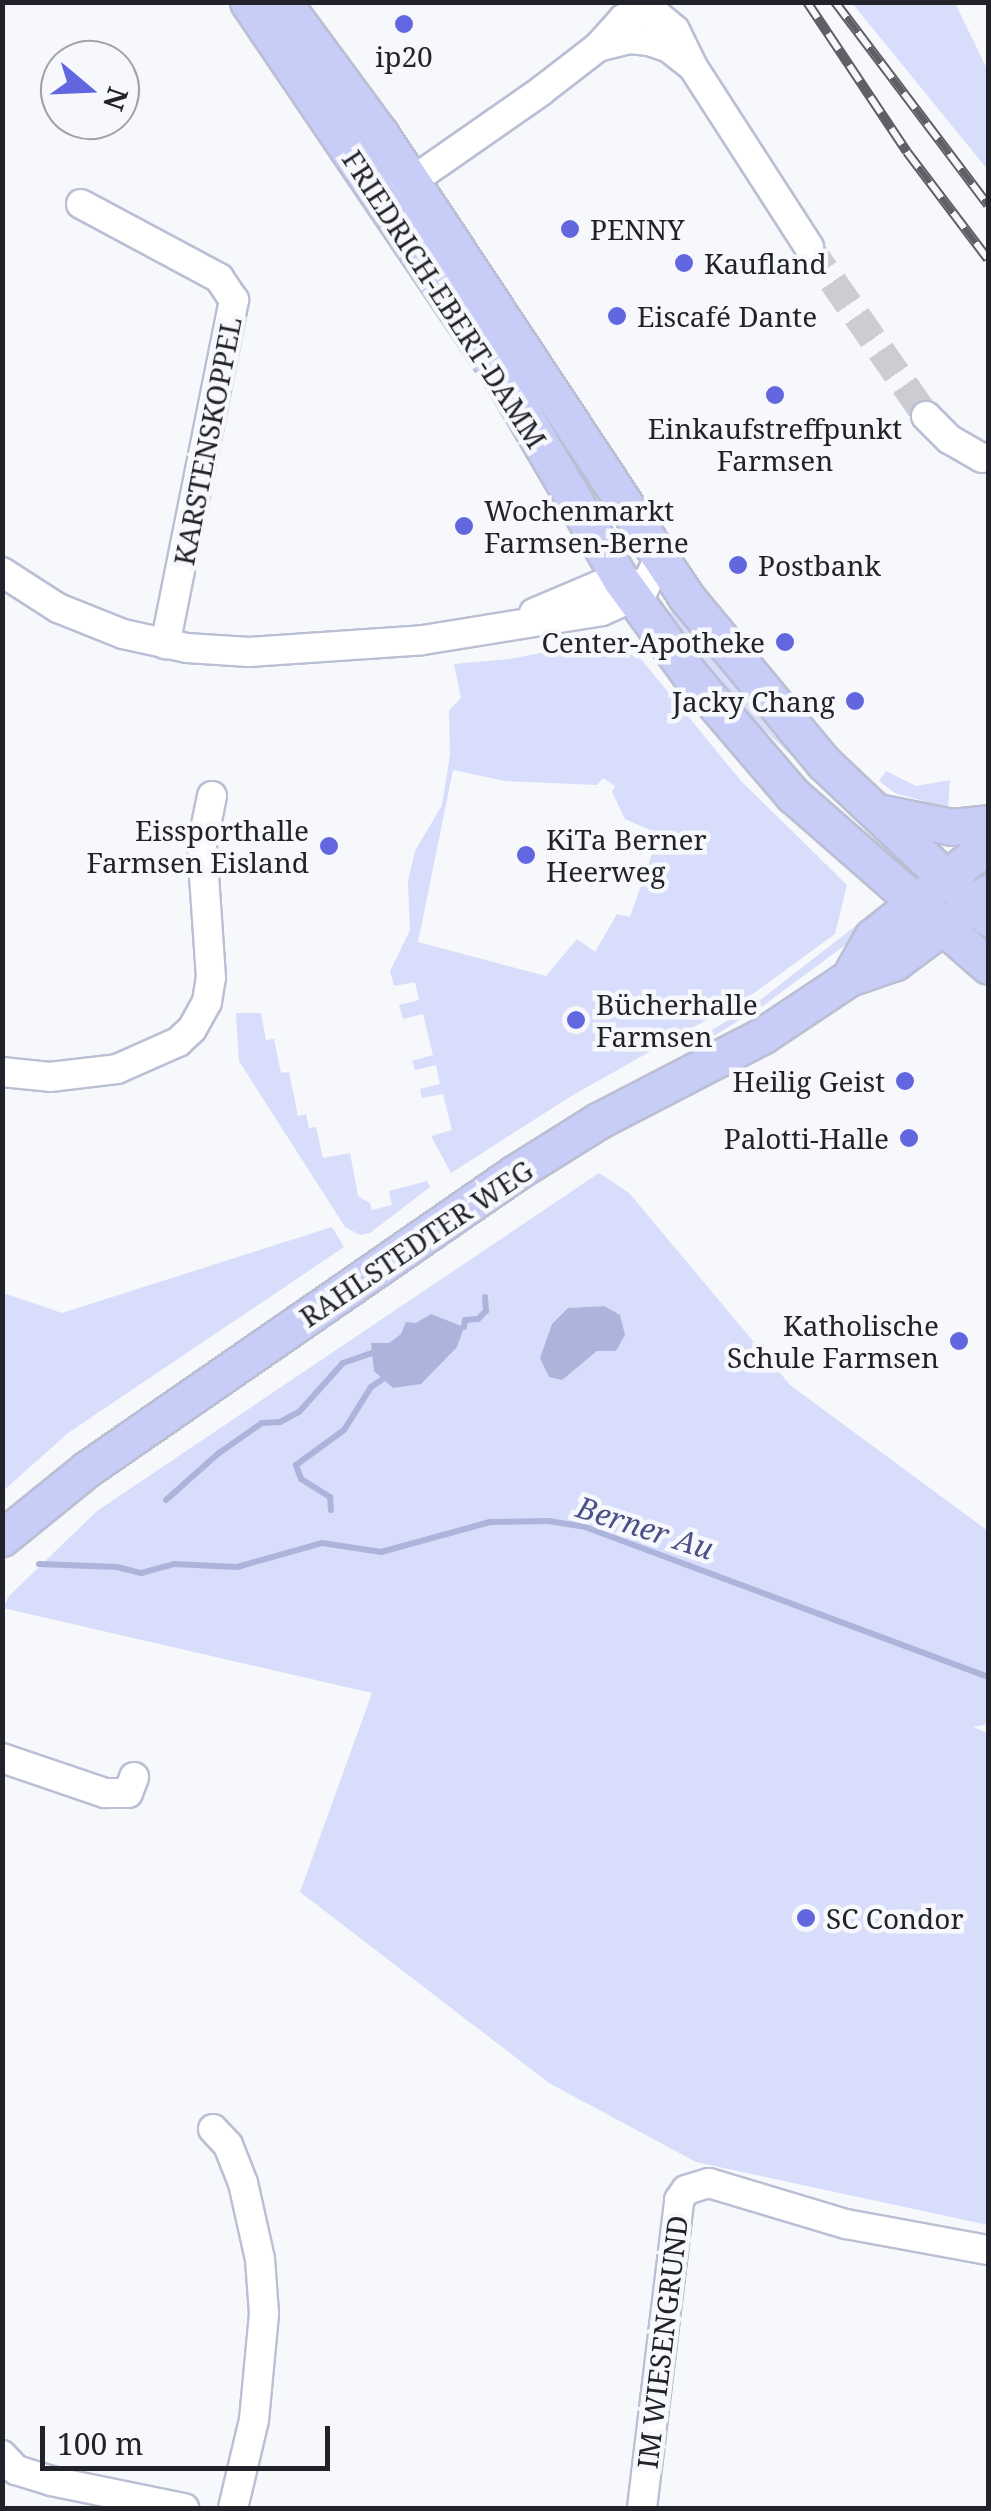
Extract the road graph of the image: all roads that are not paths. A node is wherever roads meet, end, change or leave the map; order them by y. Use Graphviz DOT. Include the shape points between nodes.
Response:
graph roads {
  1 [pos="248,2"];
  2 [pos="283,2"];
  3 [pos="657,15"];
  4 [pos="598,47"];
  5 [pos="670,48"];
  6 [pos="693,67"];
  7 [pos="397,192"];
  8 [pos="81,204"];
  9 [pos="809,247"];
  10 [pos="926,416"];
  11 [pos="982,458"];
  12 [pos="2,572"];
  13 [pos="641,581"];
  14 [pos="165,644"];
  15 [pos="212,796"];
  16 [pos="872,810"];
  17 [pos="988,824"];
  18 [pos="988,845"];
  19 [pos="946,878"];
  20 [pos="914,904"];
  21 [pos="984,905"];
  22 [pos="942,928"];
  23 [pos="988,966"];
  24 [pos="850,978"];
  25 [pos="2,1072"];
  26 [pos="2,1538"];
  27 [pos="2,1758"];
  28 [pos="134,1777"];
  29 [pos="214,2129"];
  30 [pos="988,2250"];
  31 [pos="7,2473"];
  32 [pos="184,2508"];
  33 [pos="233,2508"];
  34 [pos="642,2508"];
  1 -- 7 [label="main road, FRIEDRICH-EBERT-DAMM"];
  2 -- 7 [label="main road, FRIEDRICH-EBERT-DAMM" via="381,135"];
  3 -- 4 [label="street" via="634,12"];
  3 -- 5 [label="street"];
  3 -- 6 [label="street" via="675,30"];
  4 -- 5 [label="street" via="630,39"];
  4 -- 7 [label="street"];
  5 -- 6 [label="street"];
  6 -- 9 [label="street"];
  7 -- 13 [label="main road, FRIEDRICH-EBERT-DAMM"];
  8 -- 14 [label="street, KARSTENSKOPPEL" via="219,278 234,300"];
  10 -- 11 [label="street"];
  12 -- 14 [label="street" via="84,620"];
  13 -- 14 [label="street" via="602,611 424,640 249,652"];
  13 -- 16 [label="main road" via="716,631 809,746"];
  13 -- 20 [label="main road" via="701,688 793,795"];
  15 -- 25 [label="street" via="202,846 210,991 192,1029 116,1069 50,1077"];
  16 -- 17 [label="main road" via="952,827"];
  16 -- 19 [label="main road"];
  18 -- 19 [label="main road, RAHLSTEDTER WEG"];
  19 -- 20 [label="main road, RAHLSTEDTER WEG"];
  19 -- 21 [label="main road"];
  20 -- 22 [label="main road"];
  20 -- 24 [label="main road, RAHLSTEDTER WEG" via="872,937"];
  21 -- 22 [label="main road, RAHLSTEDTER WEG"];
  22 -- 23 [label="main road"];
  22 -- 24 [label="main road, RAHLSTEDTER WEG" via="895,962"];
  24 -- 26 [label="main road, RAHLSTEDTER WEG" via="762,1036 598,1120 488,1192 88,1469"];
  27 -- 28 [label="street" via="105,1793 128,1793"];
  29 -- 33 [label="street" via="243,2183 264,2314 254,2420"];
  30 -- 34 [label="street, IM WIESENGRUND" via="846,2224 709,2183 686,2190 679,2200"];
  31 -- 32 [label="street"];
}
